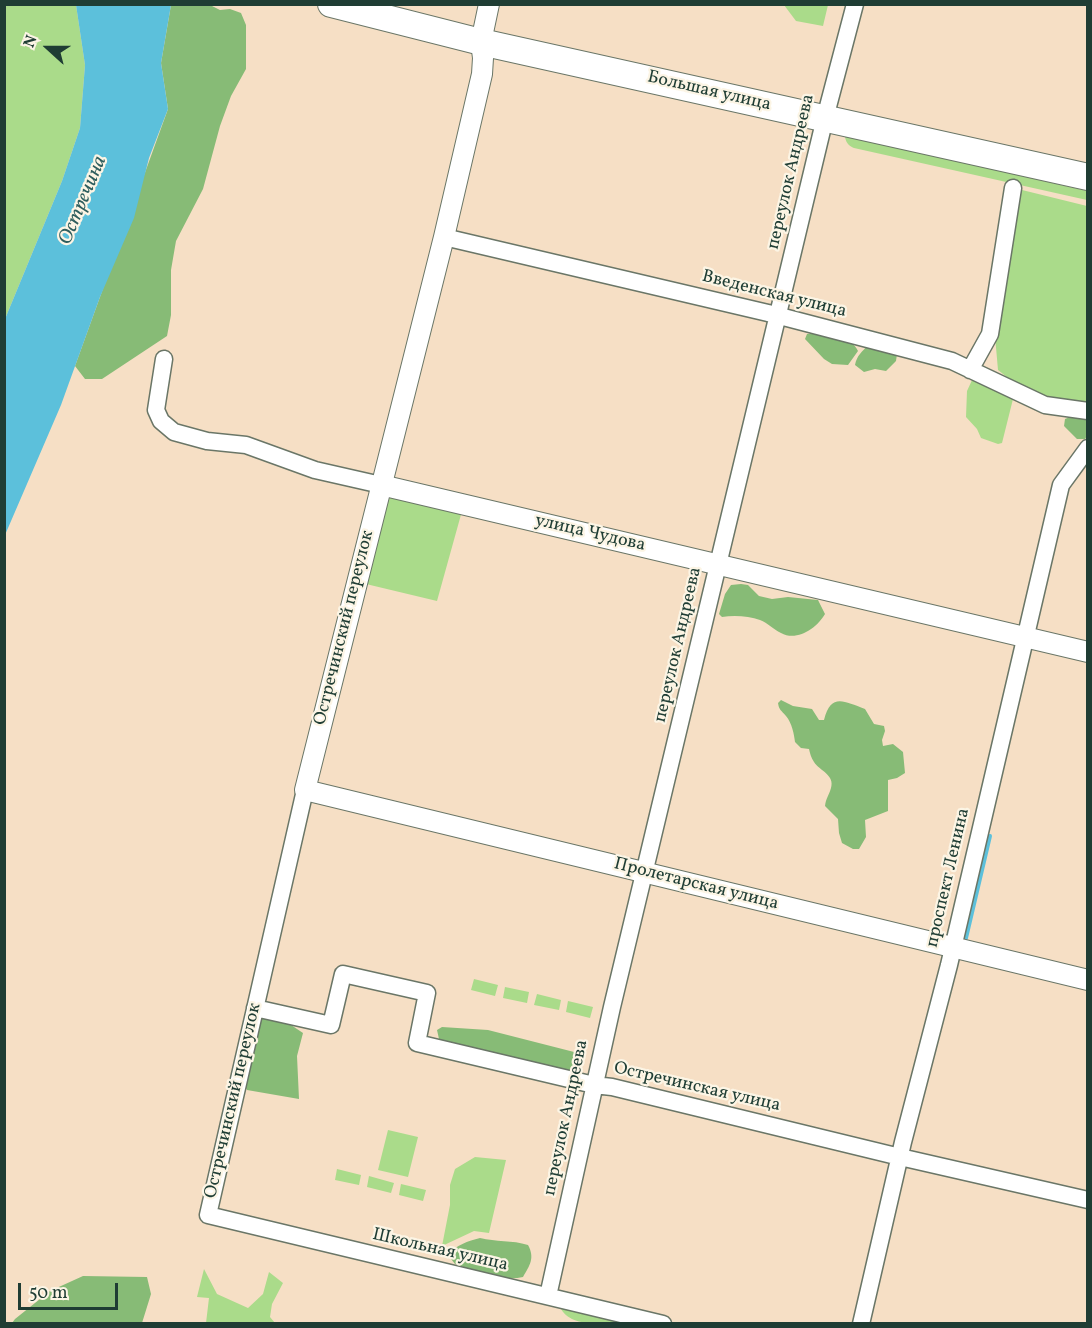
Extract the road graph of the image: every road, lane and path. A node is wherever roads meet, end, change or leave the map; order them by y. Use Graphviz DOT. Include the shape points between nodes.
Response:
graph roads {
  1 [pos="331,4"];
  2 [pos="489,4"];
  3 [pos="855,4"];
  4 [pos="481,42"];
  5 [pos="825,118"];
  6 [pos="1088,177"];
  7 [pos="1013,188"];
  8 [pos="444,237"];
  9 [pos="778,316"];
  10 [pos="164,359"];
  11 [pos="970,370"];
  12 [pos="1088,411"];
  13 [pos="1088,448"];
  14 [pos="381,485"];
  15 [pos="718,564"];
  16 [pos="1025,638"];
  17 [pos="1088,652"];
  18 [pos="305,790"];
  19 [pos="645,873"];
  20 [pos="952,947"];
  21 [pos="1088,980"];
  22 [pos="255,1008"];
  23 [pos="594,1085"];
  24 [pos="900,1157"];
  25 [pos="1088,1200"];
  26 [pos="208,1215"];
  27 [pos="548,1296"];
  28 [pos="663,1323"];
  29 [pos="861,1323"];
  1 -- 4 [label="main road, Большая улица"];
  2 -- 4 [label="street, Остречинский переулок"];
  3 -- 5 [label="street, переулок Андреева"];
  4 -- 5 [label="main road, Большая улица"];
  4 -- 8 [label="street, Остречинский переулок" via="482,75"];
  5 -- 6 [label="main road, Большая улица"];
  5 -- 9 [label="street, переулок Андреева"];
  7 -- 11 [label="street" via="990,334"];
  8 -- 9 [label="street, Введенская улица"];
  8 -- 14 [label="street, Остречинский переулок"];
  9 -- 11 [label="street, Введенская улица" via="952,361"];
  9 -- 15 [label="street, переулок Андреева"];
  10 -- 14 [label="street, улица Чудова" via="156,410 161,422 174,432 246,445 315,470"];
  11 -- 12 [label="street, Введенская улица" via="1045,405"];
  13 -- 16 [label="street, проспект Ленина" via="1061,485"];
  14 -- 15 [label="street, улица Чудова"];
  14 -- 18 [label="street, Остречинский переулок"];
  15 -- 16 [label="street, улица Чудова"];
  15 -- 19 [label="street, переулок Андреева"];
  16 -- 17 [label="street, улица Чудова"];
  16 -- 20 [label="street, проспект Ленина"];
  18 -- 19 [label="street, Пролетарская улица"];
  18 -- 22 [label="street, Остречинский переулок"];
  19 -- 20 [label="street, Пролетарская улица"];
  19 -- 23 [label="street, переулок Андреева"];
  20 -- 21 [label="street, Пролетарская улица"];
  20 -- 24 [label="street, проспект Ленина"];
  22 -- 23 [label="street, Остречинская улица" via="332,1025 343,974 416,990 427,993 417,1043"];
  22 -- 26 [label="street, Остречинский переулок"];
  23 -- 24 [label="street, Остречинская улица"];
  23 -- 27 [label="street, переулок Андреева"];
  24 -- 25 [label="street, Остречинская улица"];
  24 -- 29 [label="street, проспект Ленина"];
  26 -- 27 [label="street, Школьная улица"];
  27 -- 28 [label="street, Школьная улица"];
}
